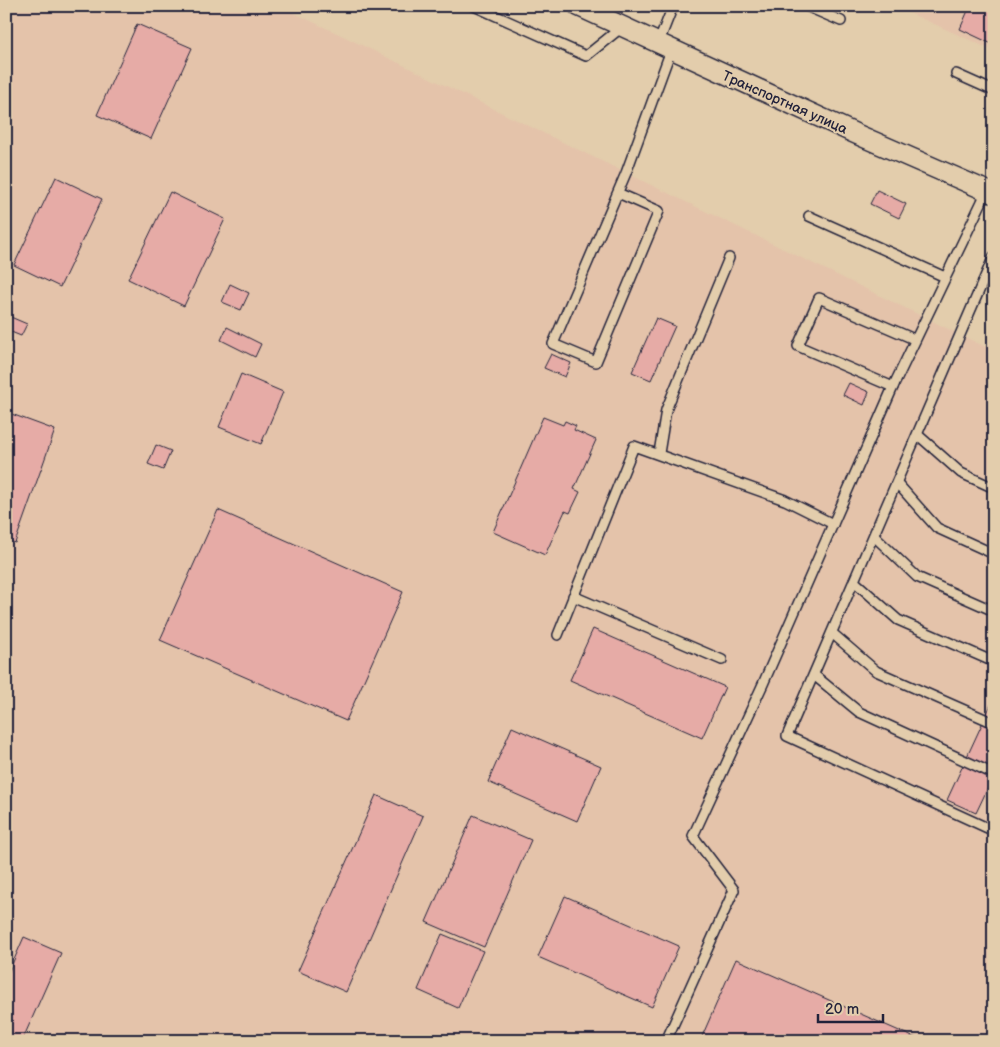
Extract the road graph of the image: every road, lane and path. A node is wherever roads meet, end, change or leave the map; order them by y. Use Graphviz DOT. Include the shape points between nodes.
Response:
graph roads {
  1 [pos="474,6"];
  2 [pos="578,6"];
  3 [pos="673,6"];
  4 [pos="806,6"];
  5 [pos="841,21"];
  6 [pos="622,27"];
  7 [pos="664,47"];
  8 [pos="956,74"];
  9 [pos="994,91"];
  10 [pos="618,192"];
  11 [pos="990,193"];
  12 [pos="809,216"];
  13 [pos="994,256"];
  14 [pos="729,258"];
  15 [pos="944,277"];
  16 [pos="914,339"];
  17 [pos="893,387"];
  18 [pos="918,435"];
  19 [pos="658,453"];
  20 [pos="897,483"];
  21 [pos="994,488"];
  22 [pos="833,524"];
  23 [pos="874,536"];
  24 [pos="994,554"];
  25 [pos="854,581"];
  26 [pos="573,596"];
  27 [pos="994,611"];
  28 [pos="832,634"];
  29 [pos="558,635"];
  30 [pos="722,660"];
  31 [pos="994,662"];
  32 [pos="814,675"];
  33 [pos="994,723"];
  34 [pos="994,774"];
  35 [pos="994,831"];
  36 [pos="666,1041"];
  1 -- 6 [label="lane" via="586,56"];
  2 -- 6 [label="street, Транспортная улица"];
  3 -- 7 [label="lane"];
  4 -- 5 [label="lane"];
  6 -- 7 [label="street, Транспортная улица"];
  7 -- 10 [label="lane"];
  7 -- 11 [label="street, Транспортная улица"];
  8 -- 9 [label="lane"];
  10 -- 10 [label="lane" via="553,344 596,362 660,211"];
  11 -- 15 [label="lane"];
  12 -- 15 [label="lane"];
  13 -- 18 [label="lane"];
  14 -- 19 [label="lane" via="666,410"];
  15 -- 16 [label="lane"];
  16 -- 17 [label="lane"];
  16 -- 17 [label="lane" via="819,298 798,346"];
  17 -- 22 [label="lane"];
  18 -- 20 [label="lane"];
  18 -- 21 [label="lane" via="961,473"];
  19 -- 22 [label="lane" via="785,500"];
  19 -- 26 [label="lane" via="634,446"];
  20 -- 23 [label="lane"];
  20 -- 24 [label="lane" via="937,528"];
  22 -- 36 [label="lane" via="693,836 734,890"];
  23 -- 25 [label="lane"];
  23 -- 27 [label="lane" via="916,577"];
  25 -- 28 [label="lane"];
  25 -- 31 [label="lane" via="898,620"];
  26 -- 29 [label="lane"];
  26 -- 30 [label="lane"];
  28 -- 32 [label="lane"];
  28 -- 33 [label="lane" via="876,670"];
  32 -- 34 [label="lane" via="859,712"];
  32 -- 35 [label="lane" via="787,736"];
}
